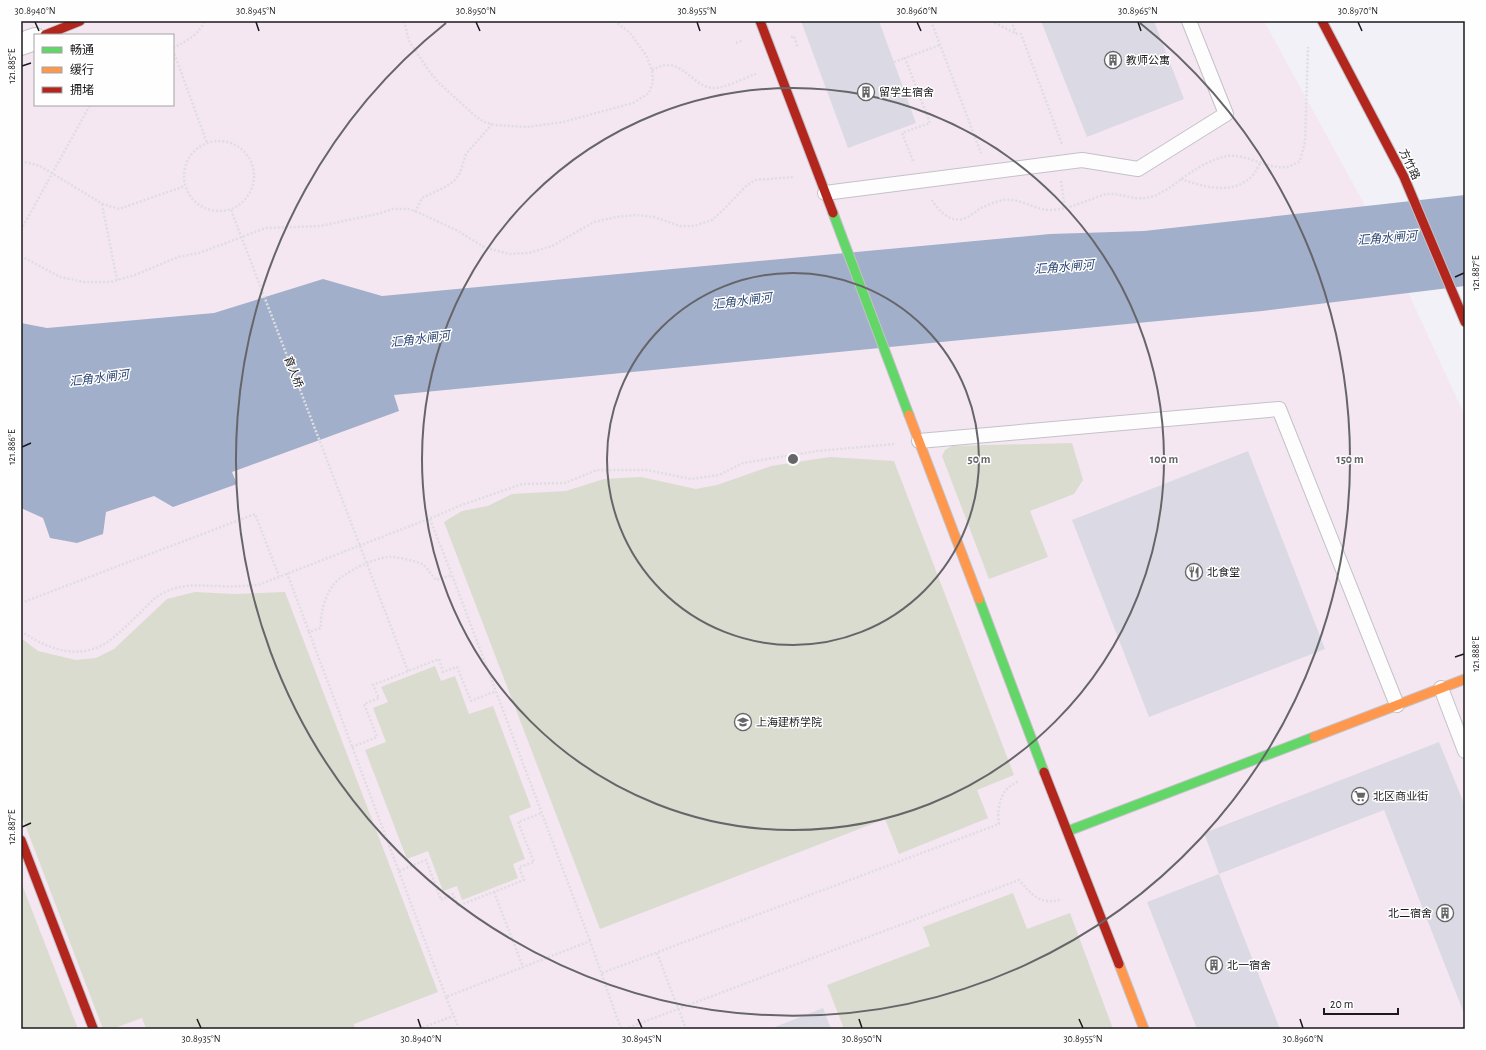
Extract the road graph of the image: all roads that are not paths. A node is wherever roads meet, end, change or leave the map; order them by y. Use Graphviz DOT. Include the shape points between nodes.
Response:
graph roads {
  1 [pos="80,21"];
  2 [pos="760,21"];
  3 [pos="1189,21"];
  4 [pos="1322,21"];
  5 [pos="48,34"];
  6 [pos="34,39"];
  7 [pos="21,44"];
  8 [pos="825,193"];
  9 [pos="1465,322"];
  10 [pos="919,441"];
  11 [pos="1465,679"];
  12 [pos="1441,688"];
  13 [pos="1397,705"];
  14 [pos="1465,751"];
  15 [pos="1068,831"];
  16 [pos="21,840"];
  17 [pos="94,1028"];
  18 [pos="1144,1029"];
  1 -- 5 [label="street"];
  2 -- 8 [label="street"];
  3 -- 8 [label="lane" via="1226,114 1138,169 1082,160"];
  4 -- 9 [label="street, 方竹路" via="1404,177"];
  6 -- 7 [label="street"];
  8 -- 10 [label="street"];
  10 -- 13 [label="lane" via="1279,409"];
  10 -- 15 [label="street"];
  11 -- 12 [label="street"];
  12 -- 13 [label="street"];
  12 -- 14 [label="lane"];
  13 -- 15 [label="street"];
  15 -- 18 [label="street"];
  16 -- 17 [label="street"];
}
